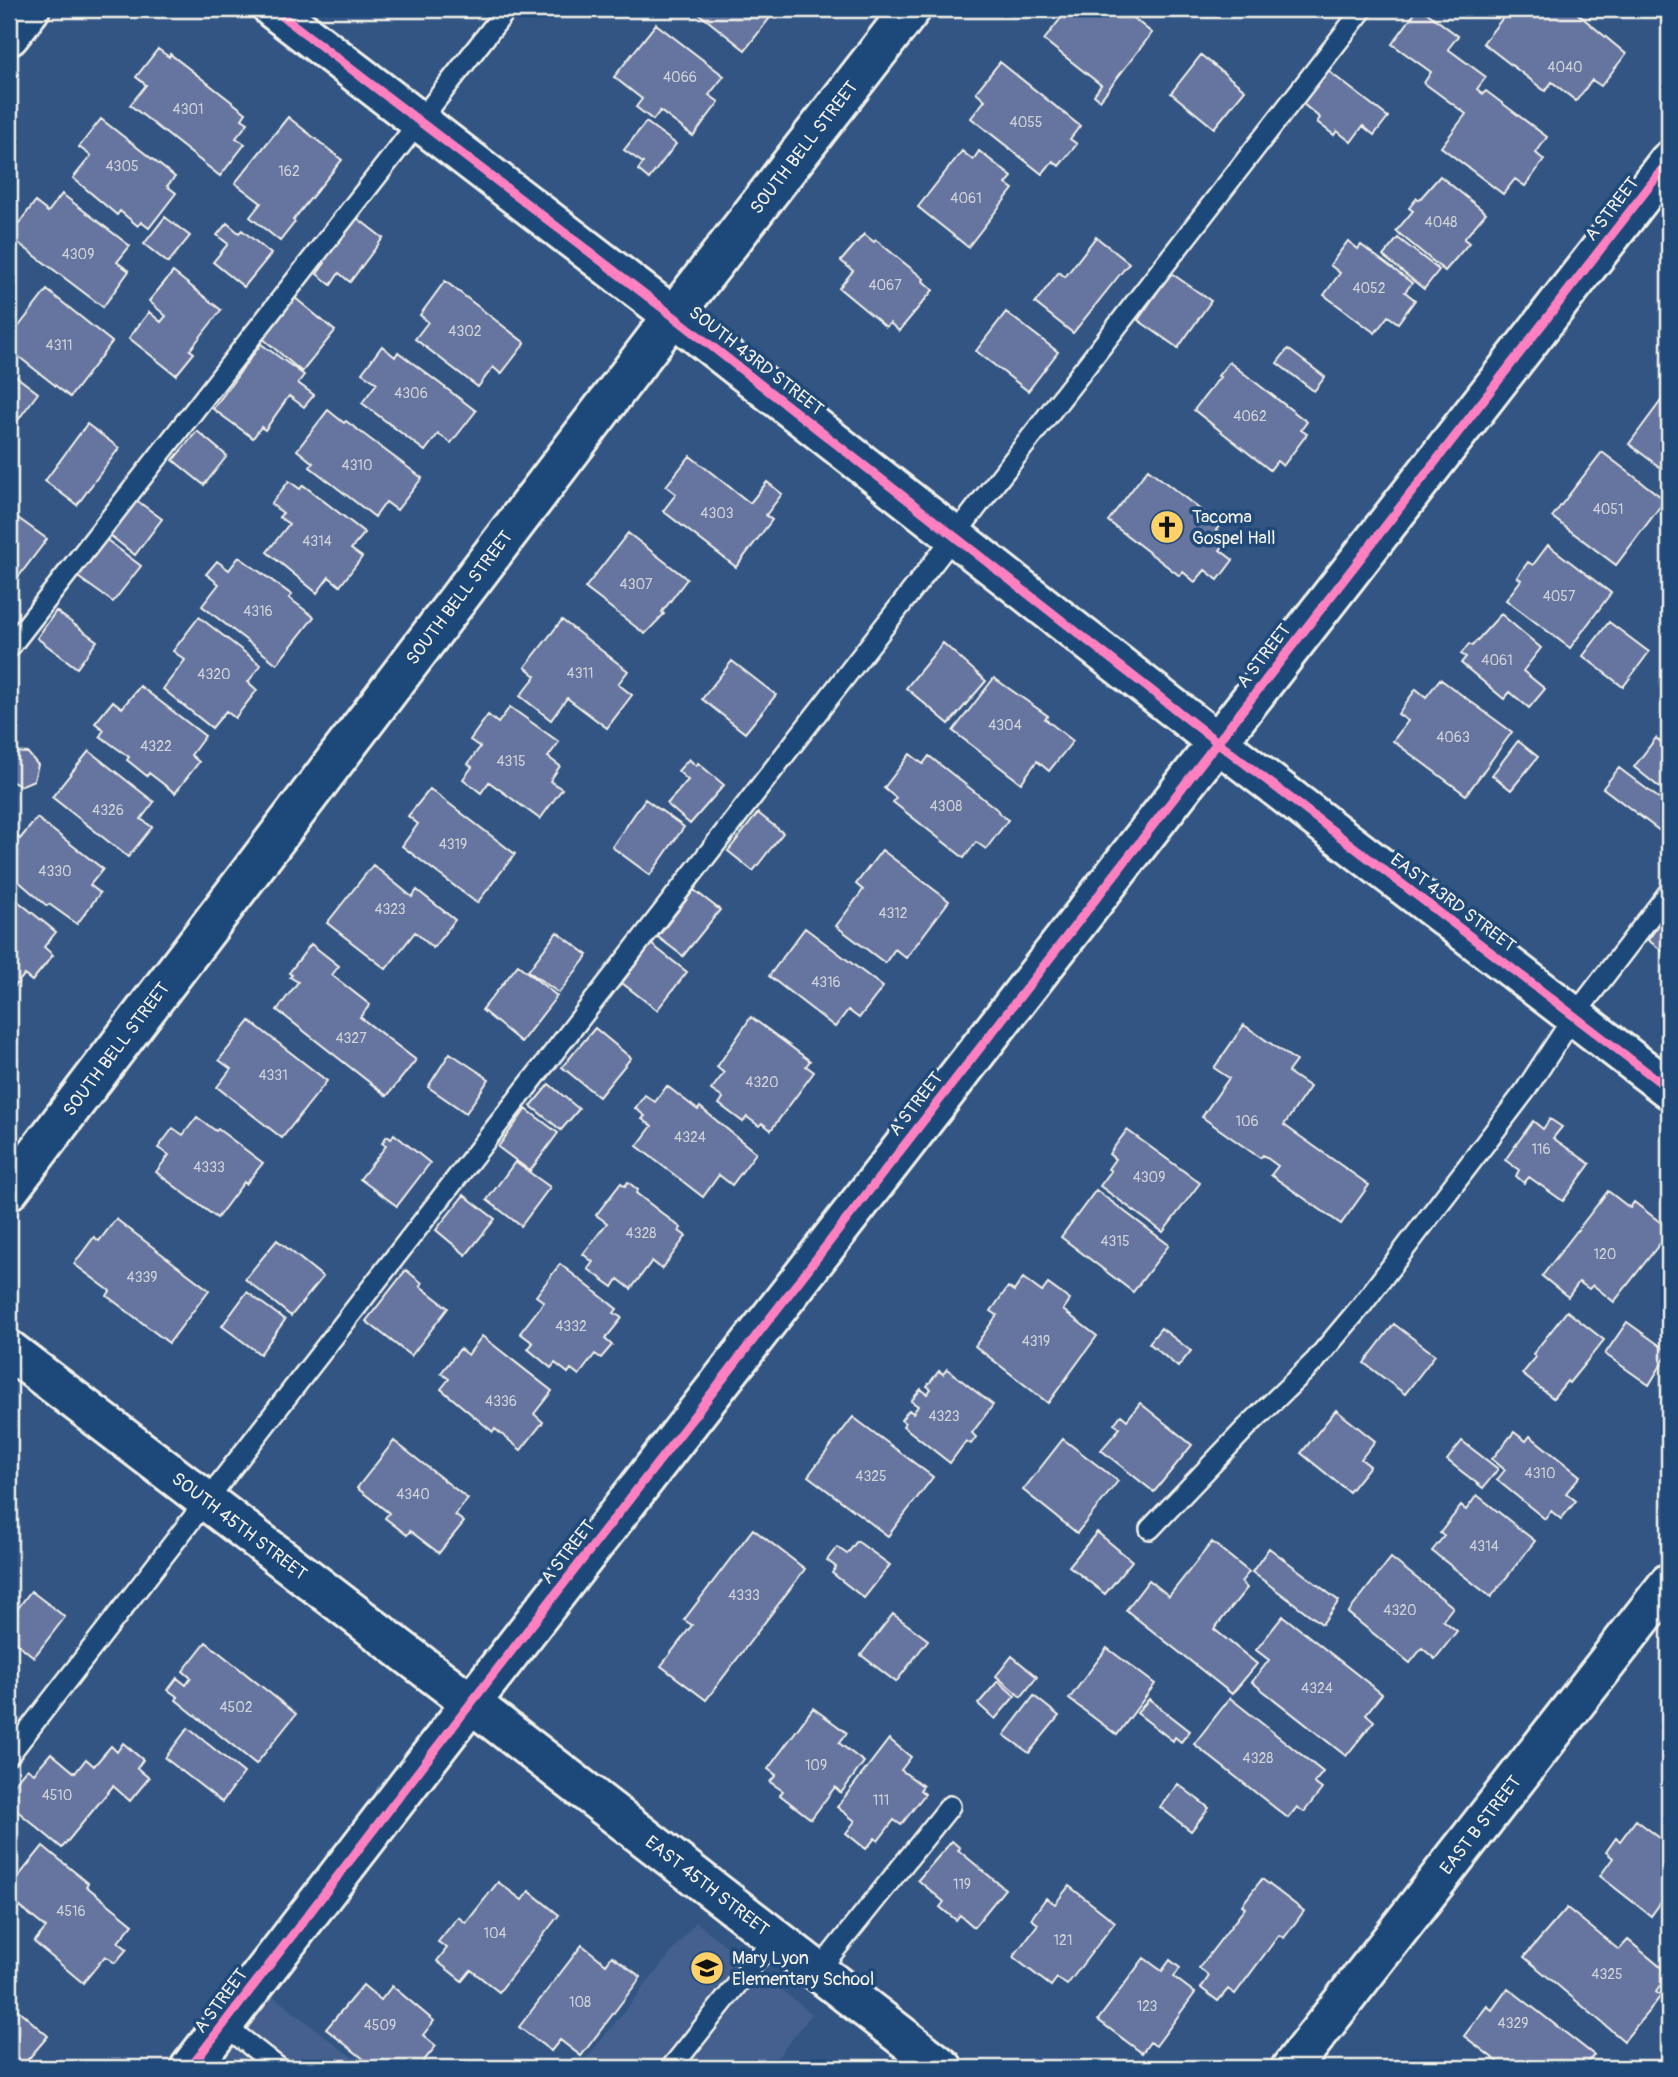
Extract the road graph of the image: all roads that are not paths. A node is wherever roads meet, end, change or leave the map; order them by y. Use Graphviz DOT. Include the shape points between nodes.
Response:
graph roads {
  1 [pos="30,9"];
  2 [pos="273,9"];
  3 [pos="507,9"];
  4 [pos="911,9"];
  5 [pos="1363,9"];
  6 [pos="9,36"];
  7 [pos="419,123"];
  8 [pos="1669,161"];
  9 [pos="673,316"];
  10 [pos="953,537"];
  11 [pos="9,648"];
  12 [pos="1217,742"];
  13 [pos="1669,892"];
  14 [pos="1574,1016"];
  15 [pos="1669,1089"];
  16 [pos="9,1190"];
  17 [pos="9,1350"];
  18 [pos="206,1501"];
  19 [pos="1150,1529"];
  20 [pos="1669,1583"];
  21 [pos="471,1703"];
  22 [pos="9,1755"];
  23 [pos="950,1806"];
  24 [pos="774,1938"];
  25 [pos="818,1971"];
  26 [pos="223,2024"];
  27 [pos="190,2068"];
  28 [pos="279,2068"];
  29 [pos="671,2068"];
  30 [pos="943,2068"];
  31 [pos="1291,2068"];
  1 -- 6 [label="street"];
  2 -- 7 [label="street, SOUTH 43RD STREET"];
  3 -- 7 [label="lane"];
  4 -- 9 [label="street, SOUTH BELL STREET"];
  5 -- 10 [label="lane"];
  7 -- 9 [label="street, SOUTH 43RD STREET"];
  7 -- 11 [label="lane"];
  8 -- 12 [label="street, A STREET"];
  9 -- 10 [label="street, SOUTH 43RD STREET"];
  9 -- 16 [label="street, SOUTH BELL STREET"];
  10 -- 12 [label="street, SOUTH 43RD STREET"];
  10 -- 18 [label="lane"];
  12 -- 14 [label="street, EAST 43RD STREET"];
  12 -- 21 [label="street, A STREET"];
  13 -- 14 [label="lane"];
  14 -- 15 [label="street, EAST 43RD STREET"];
  14 -- 19 [label="lane" via="1525,1091 1362,1306 1315,1361"];
  17 -- 18 [label="street, SOUTH 45TH STREET"];
  18 -- 21 [label="street, SOUTH 45TH STREET"];
  18 -- 22 [label="lane"];
  20 -- 31 [label="street, EAST B STREET"];
  21 -- 24 [label="street, EAST 45TH STREET"];
  21 -- 26 [label="street, A STREET"];
  23 -- 25 [label="lane"];
  24 -- 25 [label="street, EAST 45TH STREET"];
  24 -- 29 [label="lane"];
  25 -- 30 [label="street, EAST 45TH STREET"];
  26 -- 27 [label="street, A STREET"];
  26 -- 28 [label="lane"];
}
